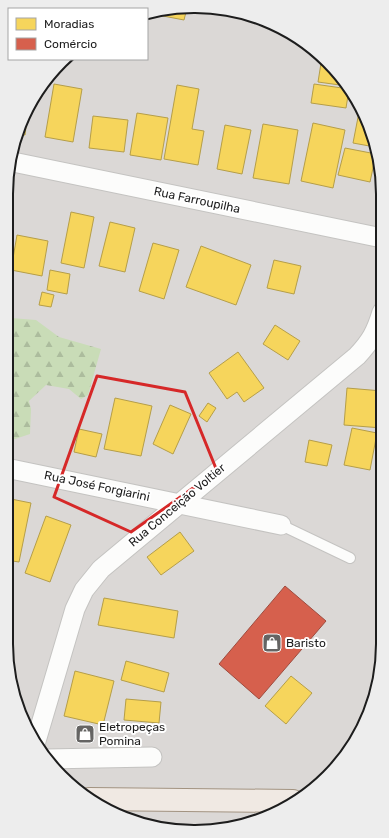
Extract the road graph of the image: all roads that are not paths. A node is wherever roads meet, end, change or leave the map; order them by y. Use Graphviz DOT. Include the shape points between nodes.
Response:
graph roads {
  1 [pos="16,163"];
  2 [pos="376,237"];
  3 [pos="376,330"];
  4 [pos="13,469"];
  5 [pos="180,503"];
  6 [pos="281,525"];
  7 [pos="350,558"];
  8 [pos="38,735"];
  9 [pos="152,757"];
  10 [pos="55,759"];
  11 [pos="101,799"];
  12 [pos="285,801"];
  1 -- 2 [label="street, Rua Farroupilha"];
  3 -- 5 [label="street, Rua Conceição Voltier" via="357,356"];
  4 -- 5 [label="street, Rua José Forgiarini"];
  5 -- 6 [label="street, Rua José Forgiarini"];
  5 -- 8 [label="street, Rua Conceição Voltier" via="100,569 84,590 75,609"];
  6 -- 7 [label="lane"];
  9 -- 10 [label="street"];
  11 -- 12 [label="main road"];
}
